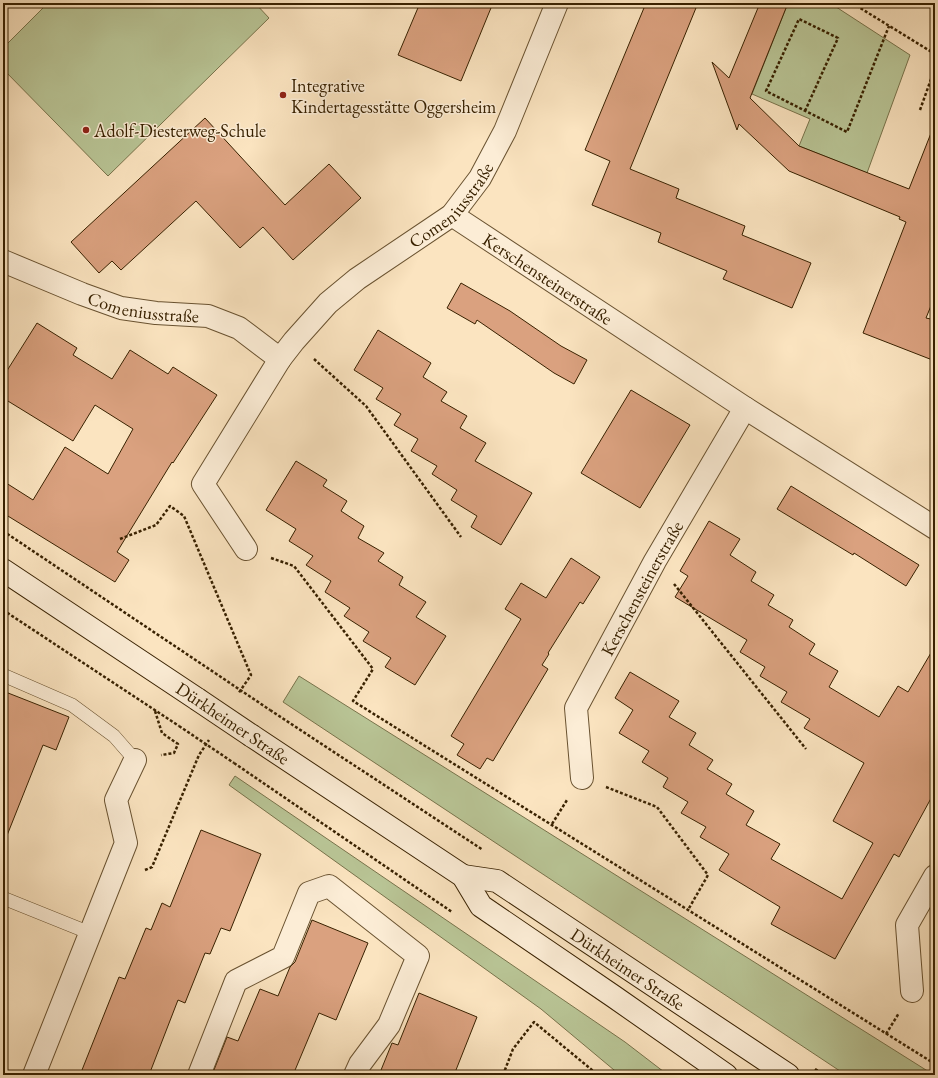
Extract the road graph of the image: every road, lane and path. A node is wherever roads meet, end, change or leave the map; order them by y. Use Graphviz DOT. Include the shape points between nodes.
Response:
graph roads {
  1 [pos="557,3"];
  2 [pos="852,3"];
  3 [pos="889,26"];
  4 [pos="935,54"];
  5 [pos="935,68"];
  6 [pos="920,110"];
  7 [pos="805,111"];
  8 [pos="452,215"];
  9 [pos="3,261"];
  10 [pos="294,341"];
  11 [pos="280,359"];
  12 [pos="745,408"];
  13 [pos="935,528"];
  14 [pos="3,531"];
  15 [pos="461,537"];
  16 [pos="120,539"];
  17 [pos="246,549"];
  18 [pos="655,561"];
  19 [pos="3,570"];
  20 [pos="3,610"];
  21 [pos="3,675"];
  22 [pos="251,675"];
  23 [pos="270,710"];
  24 [pos="155,711"];
  25 [pos="173,740"];
  26 [pos="806,749"];
  27 [pos="199,755"];
  28 [pos="135,760"];
  29 [pos="234,764"];
  30 [pos="582,778"];
  31 [pos="152,867"];
  32 [pos="462,876"];
  33 [pos="935,876"];
  34 [pos="3,898"];
  35 [pos="688,910"];
  36 [pos="90,933"];
  37 [pos="912,991"];
  38 [pos="935,1064"];
  39 [pos="34,1075"];
  40 [pos="199,1075"];
  41 [pos="355,1075"];
  42 [pos="503,1075"];
  43 [pos="598,1075"];
  44 [pos="726,1075"];
  45 [pos="788,1075"];
  1 -- 8 [label="street, Comeniusstraße" via="506,131 480,178"];
  2 -- 3 [label="path"];
  3 -- 4 [label="path"];
  3 -- 7 [label="path" via="847,132"];
  5 -- 6 [label="path"];
  7 -- 7 [label="path" via="766,91 799,19 838,38"];
  8 -- 10 [label="street, Comeniusstraße" via="357,279 328,303"];
  8 -- 12 [label="street, Kerschensteinerstraße"];
  9 -- 11 [label="street, Comeniusstraße" via="121,308 208,316 239,328"];
  10 -- 11 [label="street, Comeniusstraße"];
  10 -- 15 [label="path" via="366,406"];
  11 -- 17 [label="street, Comeniusstraße" via="203,484"];
  12 -- 13 [label="street, Kerschensteinerstraße"];
  12 -- 18 [label="street, Kerschensteinerstraße"];
  14 -- 23 [label="path, bridge"];
  16 -- 22 [label="path" via="156,525 170,506 184,516"];
  17 -- 35 [label="path" via="294,566 373,669 353,701"];
  18 -- 26 [label="path"];
  18 -- 30 [label="street, Kerschensteinerstraße" via="576,708"];
  19 -- 32 [label="street, Dürkheimer Straße, bridge"];
  20 -- 24 [label="path"];
  21 -- 28 [label="lane" via="72,705 114,736"];
  24 -- 25 [label="path" via="162,733"];
  24 -- 29 [label="path, bridge"];
  27 -- 31 [label="path"];
  28 -- 36 [label="street" via="116,800 126,843"];
  30 -- 35 [label="path" via="657,807 708,875"];
  32 -- 44 [label="street, Dürkheimer Straße" via="481,906"];
  32 -- 45 [label="street, Dürkheimer Straße" via="497,881"];
  33 -- 37 [label="street" via="907,925"];
  34 -- 36 [label="lane"];
  35 -- 38 [label="path"];
  36 -- 39 [label="street"];
  40 -- 41 [label="street" via="236,981 283,957 309,892 329,886 418,956 389,1025 360,1064"];
  42 -- 43 [label="path" via="513,1049 534,1022"];
}
